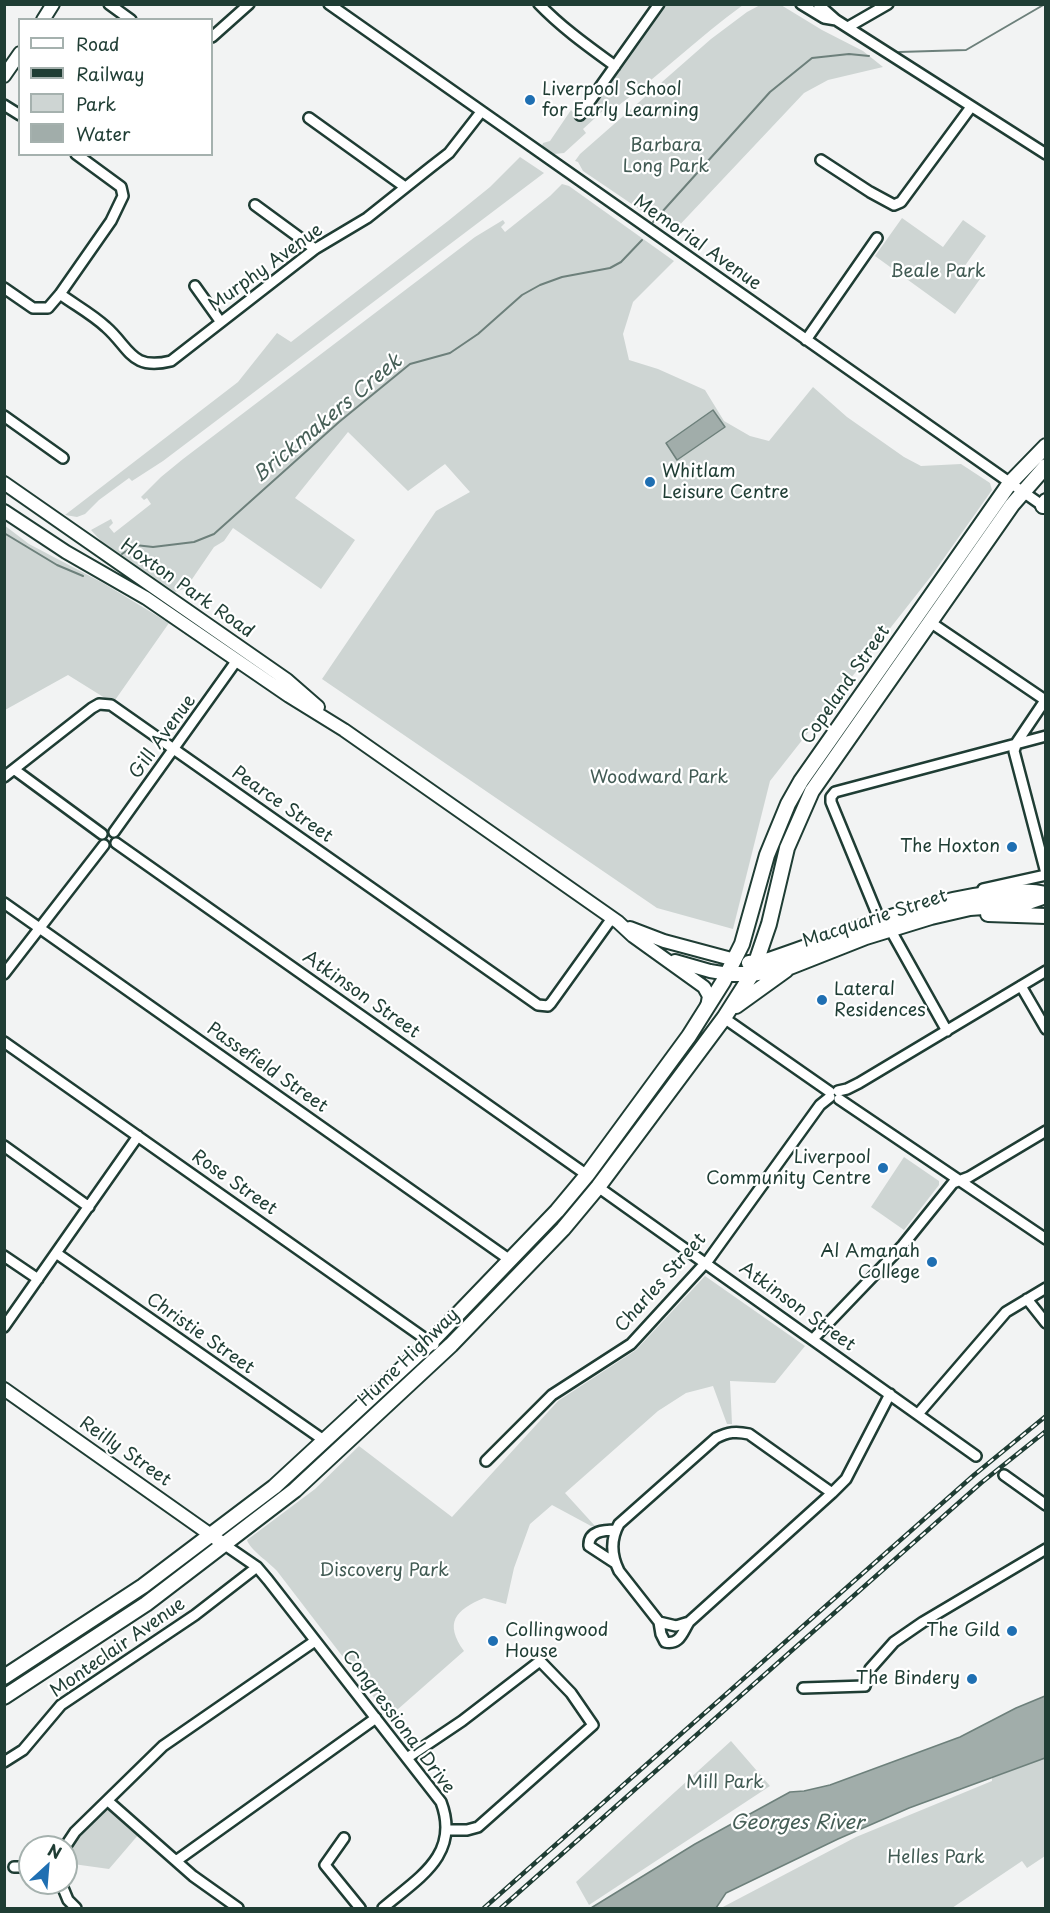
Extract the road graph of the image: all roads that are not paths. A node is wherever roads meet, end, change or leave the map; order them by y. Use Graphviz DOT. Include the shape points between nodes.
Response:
graph roads {
  1 [pos="53,4"];
  2 [pos="109,4"];
  3 [pos="249,4"];
  4 [pos="329,4"];
  5 [pos="539,4"];
  6 [pos="659,4"];
  7 [pos="801,4"];
  8 [pos="818,4"];
  9 [pos="888,4"];
  10 [pos="43,18"];
  11 [pos="128,18"];
  12 [pos="836,20"];
  13 [pos="848,27"];
  14 [pos="213,36"];
  15 [pos="18,56"];
  16 [pos="615,66"];
  17 [pos="4,76"];
  18 [pos="4,105"];
  19 [pos="971,107"];
  20 [pos="481,112"];
  21 [pos="18,114"];
  22 [pos="580,115"];
  23 [pos="309,118"];
  24 [pos="1046,154"];
  25 [pos="79,156"];
  26 [pos="821,160"];
  27 [pos="405,187"];
  28 [pos="255,205"];
  29 [pos="877,238"];
  30 [pos="315,249"];
  31 [pos="195,286"];
  32 [pos="4,288"];
  33 [pos="60,294"];
  34 [pos="220,321"];
  35 [pos="806,340"];
  36 [pos="4,416"];
  37 [pos="1046,446"];
  38 [pos="63,458"];
  39 [pos="1046,466"];
  40 [pos="4,483"];
  41 [pos="1010,483"];
  42 [pos="1023,492"];
  43 [pos="1044,505"];
  44 [pos="4,511"];
  45 [pos="930,622"];
  46 [pos="242,654"];
  47 [pos="1045,700"];
  48 [pos="1046,736"];
  49 [pos="1017,742"];
  50 [pos="175,749"];
  51 [pos="15,770"];
  52 [pos="4,777"];
  53 [pos="114,832"];
  54 [pos="102,834"];
  55 [pos="116,843"];
  56 [pos="104,845"];
  57 [pos="1046,874"];
  58 [pos="1046,895"];
  59 [pos="961,897"];
  60 [pos="4,903"];
  61 [pos="936,915"];
  62 [pos="1046,916"];
  63 [pos="615,920"];
  64 [pos="769,924"];
  65 [pos="885,925"];
  66 [pos="40,928"];
  67 [pos="652,950"];
  68 [pos="797,950"];
  69 [pos="735,960"];
  70 [pos="790,967"];
  71 [pos="754,968"];
  72 [pos="1046,971"];
  73 [pos="4,974"];
  74 [pos="728,974"];
  75 [pos="1021,986"];
  76 [pos="706,1011"];
  77 [pos="726,1014"];
  78 [pos="1046,1029"];
  79 [pos="947,1031"];
  80 [pos="4,1042"];
  81 [pos="834,1095"];
  82 [pos="1046,1131"];
  83 [pos="138,1136"];
  84 [pos="4,1146"];
  85 [pos="588,1175"];
  86 [pos="960,1180"];
  87 [pos="598,1187"];
  88 [pos="89,1207"];
  89 [pos="1045,1240"];
  90 [pos="56,1253"];
  91 [pos="4,1256"];
  92 [pos="510,1260"];
  93 [pos="705,1262"];
  94 [pos="38,1279"];
  95 [pos="1045,1287"];
  96 [pos="1027,1299"];
  97 [pos="1046,1323"];
  98 [pos="4,1327"];
  99 [pos="813,1339"];
  100 [pos="431,1342"];
  101 [pos="443,1353"];
  102 [pos="4,1389"];
  103 [pos="890,1394"];
  104 [pos="918,1414"];
  105 [pos="325,1441"];
  106 [pos="976,1456"];
  107 [pos="486,1461"];
  108 [pos="1004,1475"];
  109 [pos="832,1493"];
  110 [pos="1046,1505"];
  111 [pos="616,1530"];
  112 [pos="211,1535"];
  113 [pos="225,1545"];
  114 [pos="1046,1549"];
  115 [pos="615,1563"];
  116 [pos="257,1567"];
  117 [pos="659,1622"];
  118 [pos="689,1622"];
  119 [pos="315,1641"];
  120 [pos="4,1677"];
  121 [pos="803,1688"];
  122 [pos="4,1697"];
  123 [pos="376,1718"];
  124 [pos="407,1758"];
  125 [pos="4,1762"];
  126 [pos="108,1801"];
  127 [pos="447,1830"];
  128 [pos="73,1835"];
  129 [pos="345,1838"];
  130 [pos="176,1860"];
  131 [pos="14,1867"];
  132 [pos="18,1867"];
  133 [pos="66,1895"];
  134 [pos="76,1908"];
  135 [pos="238,1908"];
  136 [pos="360,1908"];
  137 [pos="383,1908"];
  1 -- 10 [label="main road"];
  2 -- 11 [label="street"];
  3 -- 14 [label="street"];
  4 -- 20 [label="street, Memorial Avenue"];
  5 -- 16 [label="street"];
  6 -- 16 [label="street"];
  7 -- 12 [label="street" via="824,18"];
  8 -- 12 [label="street"];
  9 -- 13 [label="street"];
  12 -- 13 [label="street"];
  13 -- 19 [label="street"];
  15 -- 17 [label="main road"];
  16 -- 22 [label="street"];
  18 -- 21 [label="street"];
  19 -- 24 [label="street"];
  19 -- 26 [label="street" via="901,202 894,205"];
  20 -- 27 [label="street, Murphy Avenue" via="449,153"];
  20 -- 35 [label="street, Memorial Avenue"];
  23 -- 27 [label="street"];
  25 -- 33 [label="street" via="121,187 123,196 111,221"];
  27 -- 30 [label="street, Murphy Avenue" via="367,218"];
  28 -- 30 [label="street"];
  29 -- 35 [label="street"];
  30 -- 34 [label="street, Murphy Avenue"];
  31 -- 34 [label="street"];
  32 -- 33 [label="street" via="38,309 48,308"];
  33 -- 34 [label="street, Murphy Avenue" via="106,326 133,357 151,363 171,361"];
  35 -- 41 [label="street, Memorial Avenue"];
  36 -- 38 [label="street"];
  37 -- 41 [label="highway, Copeland Street"];
  39 -- 42 [label="highway, Copeland Street"];
  40 -- 46 [label="main road, Hoxton Park Road"];
  41 -- 42 [label="street, Memorial Avenue"];
  41 -- 69 [label="highway, Copeland Street" via="801,781 767,855"];
  42 -- 43 [label="street, Memorial Avenue"];
  42 -- 45 [label="highway, Copeland Street"];
  44 -- 46 [label="main road, Hoxton Park Road" via="66,552"];
  45 -- 47 [label="street"];
  45 -- 64 [label="highway, Copeland Street" via="812,791 787,848"];
  46 -- 50 [label="street, Gill Avenue"];
  46 -- 63 [label="main road, Hoxton Park Road" via="289,696 344,730"];
  47 -- 49 [label="street"];
  48 -- 49 [label="street"];
  49 -- 57 [label="street" via="1014,751"];
  49 -- 65 [label="street" via="835,792 831,797"];
  50 -- 51 [label="street, Pearce Street" via="111,705 99,704"];
  50 -- 53 [label="street, Gill Avenue"];
  50 -- 63 [label="street, Pearce Street" via="534,1003 551,1003"];
  51 -- 52 [label="street, Pearce Street"];
  51 -- 54 [label="street"];
  53 -- 54 [label="street" via="107,830"];
  53 -- 55 [label="street"];
  54 -- 56 [label="street" via="100,840"];
  55 -- 56 [label="street" via="111,847"];
  55 -- 85 [label="street, Atkinson Street"];
  56 -- 66 [label="street"];
  57 -- 59 [label="street, Macquarie Street"];
  58 -- 59 [label="highway" via="1023,891"];
  58 -- 61 [label="highway, Macquarie Street" via="1023,904"];
  59 -- 65 [label="highway, Macquarie Street"];
  60 -- 66 [label="street, Passefield Street"];
  61 -- 62 [label="highway"];
  61 -- 65 [label="highway, Macquarie Street"];
  63 -- 67 [label="main road, Hoxton Park Road"];
  63 -- 69 [label="main road, Hoxton Park Road" via="664,941"];
  64 -- 68 [label="highway" via="774,947"];
  64 -- 71 [label="highway, Copeland Street"];
  65 -- 68 [label="highway, Macquarie Street"];
  65 -- 70 [label="highway, Macquarie Street"];
  65 -- 79 [label="street"];
  66 -- 73 [label="street"];
  66 -- 92 [label="street, Passefield Street"];
  67 -- 74 [label="main road, Hoxton Park Road" via="680,963"];
  67 -- 76 [label="main road, Hoxton Park Road" via="705,988 709,1000"];
  68 -- 71 [label="highway, Macquarie Street"];
  69 -- 71 [label="highway"];
  69 -- 74 [label="highway, Copeland Street"];
  70 -- 71 [label="highway, Macquarie Street"];
  70 -- 77 [label="highway"];
  71 -- 74 [label="highway"];
  71 -- 77 [label="highway, Hume Highway"];
  72 -- 75 [label="street, Charles Street"];
  74 -- 76 [label="highway, Hume Highway"];
  75 -- 78 [label="street"];
  75 -- 79 [label="street, Charles Street"];
  76 -- 85 [label="highway, Hume Highway"];
  77 -- 81 [label="street"];
  77 -- 87 [label="highway, Hume Highway"];
  79 -- 81 [label="street, Charles Street"];
  80 -- 83 [label="street, Rose Street"];
  81 -- 86 [label="street"];
  81 -- 93 [label="street, Charles Street" via="820,1105"];
  82 -- 86 [label="street"];
  83 -- 88 [label="street"];
  83 -- 100 [label="street, Rose Street"];
  84 -- 88 [label="street"];
  85 -- 92 [label="highway, Hume Highway"];
  86 -- 89 [label="street"];
  86 -- 99 [label="street" via="953,1183 903,1245"];
  87 -- 93 [label="street, Atkinson Street"];
  87 -- 101 [label="highway, Hume Highway"];
  88 -- 90 [label="street"];
  90 -- 94 [label="street"];
  90 -- 105 [label="street, Christie Street"];
  91 -- 94 [label="street"];
  92 -- 100 [label="highway, Hume Highway"];
  93 -- 99 [label="street, Atkinson Street"];
  93 -- 107 [label="street, Charles Street" via="631,1344 552,1395"];
  94 -- 98 [label="street"];
  95 -- 96 [label="street"];
  96 -- 97 [label="street"];
  96 -- 104 [label="street" via="1006,1312"];
  99 -- 103 [label="street, Atkinson Street"];
  100 -- 101 [label="street, Rose Street"];
  100 -- 105 [label="highway, Hume Highway"];
  101 -- 113 [label="highway, Hume Highway" via="295,1490"];
  102 -- 112 [label="main road, Reilly Street"];
  103 -- 104 [label="street, Atkinson Street"];
  103 -- 109 [label="street" via="846,1479"];
  104 -- 106 [label="street, Atkinson Street"];
  105 -- 112 [label="highway, Hume Highway"];
  108 -- 110 [label="street"];
  109 -- 111 [label="street" via="749,1434 732,1432 716,1438"];
  109 -- 118 [label="street"];
  111 -- 115 [label="street" via="612,1547"];
  111 -- 115 [label="street" via="596,1533 589,1541 589,1546"];
  112 -- 113 [label="main road, Reilly Street"];
  112 -- 120 [label="highway, Hume Highway" via="143,1586"];
  113 -- 116 [label="street, Congressional Drive"];
  113 -- 122 [label="highway, Hume Highway" via="146,1604"];
  114 -- 121 [label="street" via="894,1642 870,1669 865,1686"];
  115 -- 117 [label="street"];
  116 -- 119 [label="street, Congressional Drive"];
  116 -- 125 [label="street, Monteclair Avenue" via="195,1615 61,1705 23,1750"];
  117 -- 118 [label="street" via="676,1626"];
  117 -- 118 [label="street" via="665,1642 672,1644"];
  119 -- 123 [label="street, Congressional Drive"];
  119 -- 126 [label="street" via="163,1746"];
  123 -- 124 [label="street, Congressional Drive"];
  123 -- 130 [label="street"];
  124 -- 127 [label="street, Congressional Drive" via="441,1802"];
  124 -- 127 [label="street" via="540,1661 571,1692 593,1725 478,1827"];
  126 -- 128 [label="street"];
  126 -- 130 [label="street"];
  127 -- 137 [label="street" via="433,1863"];
  129 -- 136 [label="street" via="325,1865"];
  130 -- 135 [label="street"];
  131 -- 132 [label="street"];
  133 -- 134 [label="street"];
}
